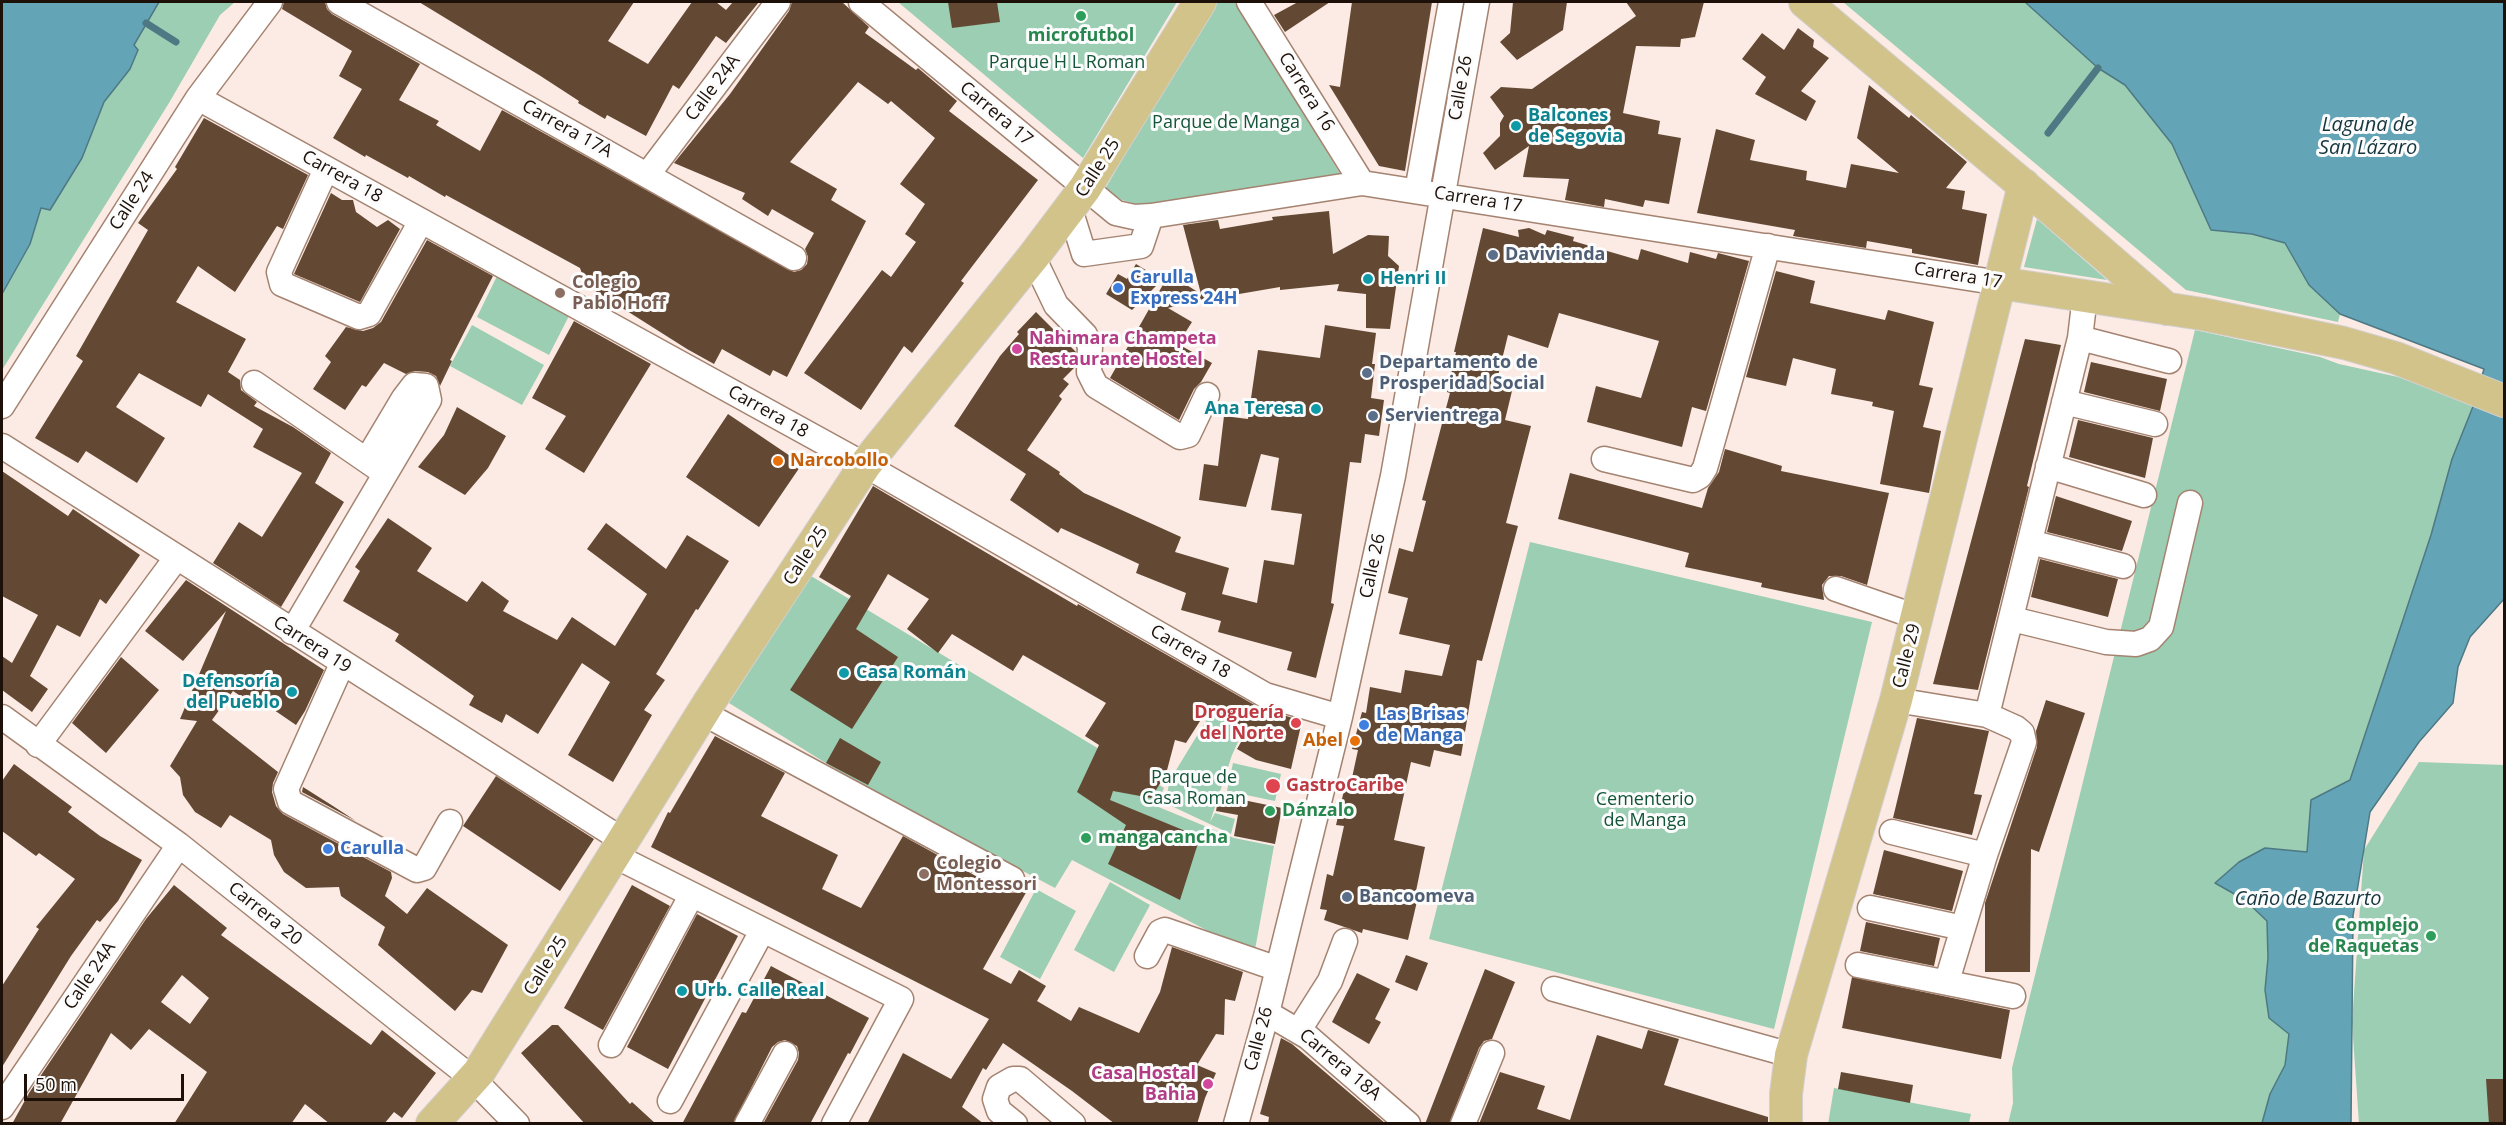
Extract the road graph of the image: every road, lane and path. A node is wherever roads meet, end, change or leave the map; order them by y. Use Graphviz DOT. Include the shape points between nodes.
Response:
graph roads {
  1 [pos="270,2"];
  2 [pos="339,2"];
  3 [pos="778,2"];
  4 [pos="861,2"];
  5 [pos="1200,2"];
  6 [pos="1249,2"];
  7 [pos="1451,2"];
  8 [pos="1477,2"];
  9 [pos="1805,2"];
  10 [pos="198,98"];
  11 [pos="326,169"];
  12 [pos="648,174"];
  13 [pos="1362,183"];
  14 [pos="2024,186"];
  15 [pos="1417,190"];
  16 [pos="1443,195"];
  17 [pos="1078,199"];
  18 [pos="1151,216"];
  19 [pos="421,220"];
  20 [pos="1768,246"];
  21 [pos="1033,257"];
  22 [pos="794,258"];
  23 [pos="2000,283"];
  24 [pos="2085,296"];
  25 [pos="2167,309"];
  26 [pos="2080,338"];
  27 [pos="2169,361"];
  28 [pos="254,383"];
  29 [pos="1207,395"];
  30 [pos="2505,401"];
  31 [pos="2064,402"];
  32 [pos="2,406"];
  33 [pos="2155,424"];
  34 [pos="2,446"];
  35 [pos="1604,459"];
  36 [pos="865,465"];
  37 [pos="2048,466"];
  38 [pos="2144,495"];
  39 [pos="2190,503"];
  40 [pos="2030,542"];
  41 [pos="177,557"];
  42 [pos="2122,566"];
  43 [pos="1836,590"];
  44 [pos="1917,617"];
  45 [pos="2012,619"];
  46 [pos="292,632"];
  47 [pos="342,664"];
  48 [pos="1896,700"];
  49 [pos="703,713"];
  50 [pos="1987,715"];
  51 [pos="2,717"];
  52 [pos="1340,717"];
  53 [pos="38,745"];
  54 [pos="450,822"];
  55 [pos="1892,832"];
  56 [pos="179,845"];
  57 [pos="620,849"];
  58 [pos="1985,855"];
  59 [pos="1012,879"];
  60 [pos="691,896"];
  61 [pos="1870,908"];
  62 [pos="1963,928"];
  63 [pos="762,931"];
  64 [pos="1346,941"];
  65 [pos="1147,956"];
  66 [pos="1858,965"];
  67 [pos="1278,969"];
  68 [pos="1947,981"];
  69 [pos="1554,989"];
  70 [pos="2013,996"];
  71 [pos="1267,1013"];
  72 [pos="1299,1030"];
  73 [pos="611,1045"];
  74 [pos="1492,1053"];
  75 [pos="785,1054"];
  76 [pos="1791,1055"];
  77 [pos="9,1079"];
  78 [pos="473,1079"];
  79 [pos="670,1101"];
  80 [pos="2,1107"];
  81 [pos="432,1124"];
  82 [pos="517,1124"];
  83 [pos="747,1124"];
  84 [pos="834,1124"];
  85 [pos="1015,1124"];
  86 [pos="1073,1124"];
  87 [pos="1236,1124"];
  88 [pos="1408,1124"];
  89 [pos="1463,1124"];
  90 [pos="1786,1124"];
  1 -- 10 [label="street, Calle 24"];
  2 -- 12 [label="street, Carrera 17A"];
  3 -- 12 [label="street, Calle 24A"];
  4 -- 17 [label="street, Carrera 17"];
  5 -- 17 [label="main road, Calle 25"];
  6 -- 13 [label="street, Carrera 16"];
  7 -- 15 [label="street"];
  8 -- 16 [label="street, Calle 26"];
  9 -- 14 [label="main road"];
  10 -- 11 [label="street, Carrera 18"];
  10 -- 32 [label="street, Calle 24"];
  11 -- 19 [label="street, Carrera 18"];
  11 -- 19 [label="street" via="279,272 282,284 359,316 369,314"];
  12 -- 22 [label="street, Carrera 17A"];
  13 -- 15 [label="street, Carrera 17"];
  13 -- 18 [label="street, Carrera 17"];
  14 -- 23 [label="main road, Calle 29"];
  14 -- 25 [label="main road"];
  15 -- 16 [label="street, Carrera 17"];
  16 -- 20 [label="street, Carrera 17"];
  16 -- 52 [label="street, Calle 26" via="1393,476"];
  17 -- 18 [label="street, Carrera 17" via="1116,213"];
  17 -- 18 [label="street" via="1084,254 1141,246"];
  17 -- 21 [label="main road, Calle 25"];
  19 -- 36 [label="street, Carrera 18"];
  20 -- 23 [label="street, Carrera 17"];
  20 -- 35 [label="street" via="1700,476 1693,480"];
  21 -- 29 [label="street" via="1056,305 1085,335 1090,346 1089,372 1096,386 1180,436 1188,435"];
  21 -- 36 [label="main road, Calle 25"];
  23 -- 24 [label="main road, Carrera 17"];
  23 -- 44 [label="main road, Calle 29"];
  24 -- 25 [label="main road, Carrera 17"];
  24 -- 26 [label="street"];
  25 -- 30 [label="main road, Carrera 17" via="2226,318 2396,358"];
  26 -- 27 [label="street"];
  26 -- 31 [label="street"];
  28 -- 46 [label="street" via="376,467"];
  31 -- 33 [label="street"];
  31 -- 37 [label="street"];
  34 -- 41 [label="street, Carrera 19"];
  36 -- 49 [label="main road, Calle 25"];
  36 -- 52 [label="street, Carrera 18" via="1264,695"];
  37 -- 38 [label="street"];
  37 -- 40 [label="street"];
  39 -- 45 [label="street" via="2161,627 2151,639 2136,644 2106,642"];
  40 -- 42 [label="street"];
  40 -- 45 [label="street"];
  41 -- 46 [label="street, Carrera 19"];
  41 -- 53 [label="street"];
  43 -- 44 [label="street"];
  44 -- 48 [label="main road, Calle 29"];
  45 -- 50 [label="street"];
  46 -- 47 [label="street, Carrera 19"];
  47 -- 54 [label="street" via="286,789 290,802 417,870 424,867"];
  47 -- 57 [label="street, Carrera 19"];
  48 -- 50 [label="street"];
  48 -- 76 [label="main road, Calle 29"];
  49 -- 57 [label="main road, Calle 25"];
  49 -- 59 [label="street"];
  50 -- 58 [label="street" via="2016,728 2024,742"];
  51 -- 53 [label="street, Carrera 20"];
  52 -- 67 [label="street, Calle 26"];
  53 -- 56 [label="street, Carrera 20"];
  55 -- 58 [label="street"];
  56 -- 77 [label="street, Calle 24A"];
  56 -- 78 [label="street, Carrera 20"];
  57 -- 60 [label="street, Carrera 19"];
  57 -- 78 [label="main road, Calle 25"];
  58 -- 62 [label="street"];
  60 -- 63 [label="street, Carrera 19"];
  60 -- 73 [label="street"];
  61 -- 62 [label="street"];
  62 -- 68 [label="street"];
  63 -- 79 [label="street"];
  63 -- 84 [label="street, Carrera 19" via="901,999"];
  64 -- 72 [label="street" via="1330,981"];
  65 -- 67 [label="street" via="1165,930"];
  66 -- 68 [label="street"];
  67 -- 71 [label="street, Calle 26"];
  68 -- 70 [label="street"];
  69 -- 76 [label="street"];
  71 -- 72 [label="street, Carrera 18A"];
  71 -- 87 [label="street, Calle 26"];
  72 -- 88 [label="street, Carrera 18A"];
  74 -- 89 [label="street"];
  75 -- 83 [label="street"];
  76 -- 90 [label="main road, Calle 29"];
  77 -- 80 [label="street, Calle 24A"];
  78 -- 81 [label="main road, Calle 25"];
  78 -- 82 [label="street, Carrera 20"];
  85 -- 86 [label="street" via="999,1111 995,1099 999,1087 1013,1078 1020,1079"];
}
